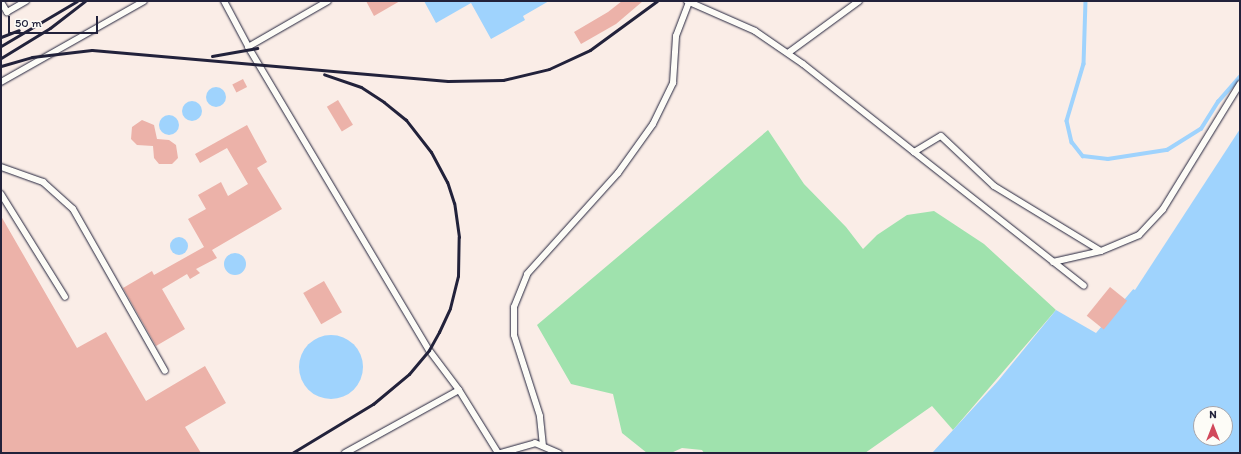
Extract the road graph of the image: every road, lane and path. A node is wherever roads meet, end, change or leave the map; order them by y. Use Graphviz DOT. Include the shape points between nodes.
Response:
graph roads {
  1 [pos="26,1"];
  2 [pos="144,1"];
  3 [pos="224,1"];
  4 [pos="328,1"];
  5 [pos="859,1"];
  6 [pos="1,2"];
  7 [pos="688,2"];
  8 [pos="4,13"];
  9 [pos="248,47"];
  10 [pos="788,53"];
  11 [pos="1,82"];
  12 [pos="1240,84"];
  13 [pos="914,152"];
  14 [pos="1,167"];
  15 [pos="1,194"];
  16 [pos="1101,251"];
  17 [pos="1053,262"];
  18 [pos="1084,286"];
  19 [pos="66,297"];
  20 [pos="165,371"];
  21 [pos="459,390"];
  22 [pos="543,446"];
  23 [pos="345,453"];
  24 [pos="500,453"];
  25 [pos="559,453"];
  1 -- 8 [label="lane"];
  2 -- 11 [label="lane"];
  3 -- 9 [label="lane"];
  4 -- 9 [label="lane"];
  5 -- 10 [label="lane"];
  6 -- 8 [label="lane"];
  7 -- 10 [label="lane" via="755,31"];
  7 -- 22 [label="lane" via="676,36 673,83 653,124 618,173 527,274 514,307 514,335 540,416"];
  9 -- 21 [label="lane" via="429,350"];
  10 -- 13 [label="lane"];
  12 -- 16 [label="lane" via="1163,209 1139,235"];
  13 -- 16 [label="lane" via="941,136 994,186"];
  13 -- 17 [label="lane"];
  14 -- 20 [label="lane" via="43,182 73,209"];
  15 -- 19 [label="lane"];
  16 -- 17 [label="lane"];
  17 -- 18 [label="lane"];
  21 -- 23 [label="lane"];
  21 -- 24 [label="lane"];
  22 -- 24 [label="lane" via="535,443"];
  22 -- 25 [label="lane"];
}
